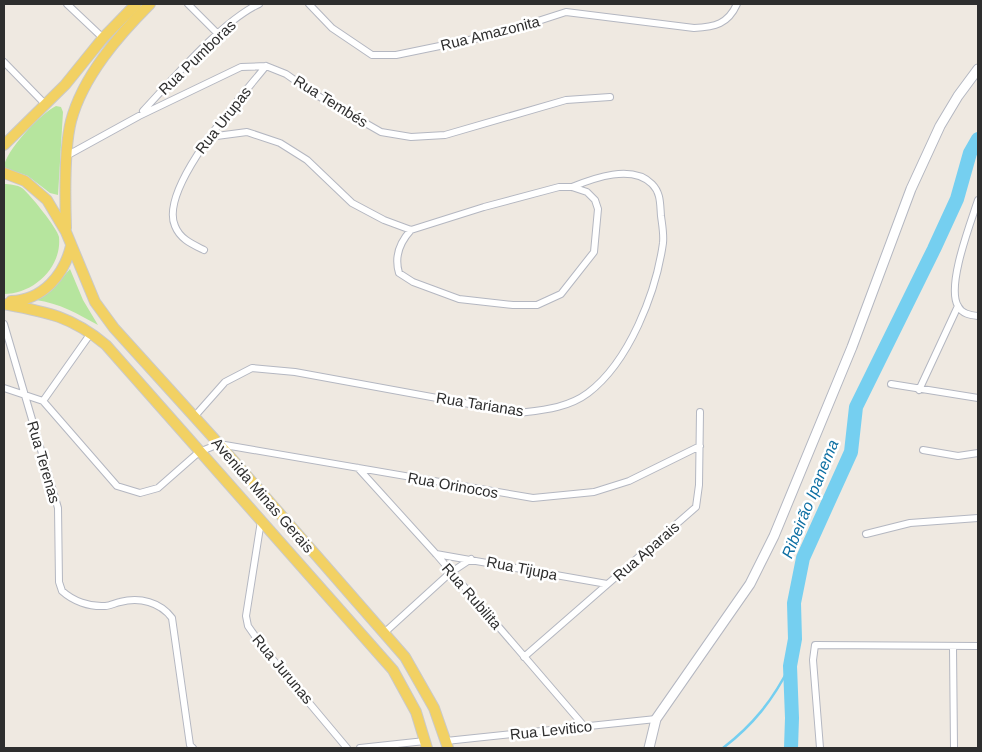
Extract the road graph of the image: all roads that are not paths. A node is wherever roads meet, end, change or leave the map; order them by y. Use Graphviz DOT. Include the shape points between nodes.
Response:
graph roads {
  1 [pos="67,4"];
  2 [pos="136,4"];
  3 [pos="150,4"];
  4 [pos="188,4"];
  5 [pos="259,4"];
  6 [pos="309,4"];
  7 [pos="737,4"];
  8 [pos="218,34"];
  9 [pos="103,38"];
  10 [pos="4,62"];
  11 [pos="266,66"];
  12 [pos="978,68"];
  13 [pos="610,97"];
  14 [pos="45,104"];
  15 [pos="139,116"];
  16 [pos="209,137"];
  17 [pos="4,145"];
  18 [pos="68,155"];
  19 [pos="4,173"];
  20 [pos="572,187"];
  21 [pos="978,200"];
  22 [pos="411,230"];
  23 [pos="66,232"];
  24 [pos="71,246"];
  25 [pos="204,250"];
  26 [pos="4,303"];
  27 [pos="958,306"];
  28 [pos="978,316"];
  29 [pos="4,324"];
  30 [pos="91,333"];
  31 [pos="890,384"];
  32 [pos="4,388"];
  33 [pos="919,390"];
  34 [pos="22,394"];
  35 [pos="978,398"];
  36 [pos="43,400"];
  37 [pos="700,412"];
  38 [pos="194,417"];
  39 [pos="219,444"];
  40 [pos="700,446"];
  41 [pos="923,450"];
  42 [pos="199,452"];
  43 [pos="978,453"];
  44 [pos="358,468"];
  45 [pos="978,518"];
  46 [pos="261,520"];
  47 [pos="866,534"];
  48 [pos="436,554"];
  49 [pos="471,559"];
  50 [pos="450,573"];
  51 [pos="607,584"];
  52 [pos="384,633"];
  53 [pos="978,646"];
  54 [pos="953,647"];
  55 [pos="524,657"];
  56 [pos="656,719"];
  57 [pos="584,726"];
  58 [pos="426,744"];
  59 [pos="447,745"];
  60 [pos="193,748"];
  61 [pos="347,748"];
  62 [pos="360,748"];
  63 [pos="649,748"];
  64 [pos="820,748"];
  65 [pos="954,748"];
  1 -- 9 [label="street"];
  2 -- 9 [label="main road"];
  3 -- 18 [label="main road" via="106,54 82,92 71,122"];
  4 -- 8 [label="street"];
  5 -- 8 [label="street, Rua Pumboras"];
  6 -- 7 [label="street, Rua Amazonita" via="332,28 372,54 396,55 498,34 566,12 694,28 713,27 725,22"];
  8 -- 15 [label="street, Rua Pumboras"];
  9 -- 14 [label="main road"];
  10 -- 14 [label="street"];
  11 -- 13 [label="street, Rua Tembés" via="286,74 381,132 411,137 445,136 566,100"];
  11 -- 15 [label="street, Rua Tembés" via="241,67"];
  11 -- 16 [label="street, Rua Urupas"];
  12 -- 56 [label="main road" via="940,126 911,189 852,347 774,536 750,584"];
  14 -- 17 [label="main road"];
  15 -- 18 [label="street, Rua Tembés"];
  16 -- 22 [label="street" via="247,132 280,143 307,160 352,203"];
  16 -- 25 [label="street, Rua Urupas" via="195,154 173,205 174,225 186,241"];
  18 -- 23 [label="main road"];
  19 -- 23 [label="main road" via="25,181 47,200"];
  20 -- 22 [label="street, Rua Tarianas" via="559,187 509,200"];
  20 -- 22 [label="street" via="588,192 595,200 598,209 594,252 561,294 537,305 458,299 413,282 398,272 396,264 400,246"];
  20 -- 38 [label="street, Rua Tarianas" via="595,178 620,174 651,183 659,194 663,241 654,284 637,326 612,371 587,394 549,410 519,413 295,372 252,368 226,382"];
  21 -- 27 [label="street" via="957,271"];
  23 -- 24 [label="main road, Avenida Minas Gerais"];
  24 -- 26 [label="main road" via="67,262 46,288 22,301"];
  24 -- 38 [label="main road, Avenida Minas Gerais" via="104,315"];
  26 -- 30 [label="main road, Avenida Minas Gerais" via="50,313"];
  27 -- 28 [label="street" via="963,312"];
  27 -- 33 [label="street"];
  29 -- 34 [label="street, Rua Terenas"];
  30 -- 36 [label="street"];
  30 -- 42 [label="main road, Avenida Minas Gerais" via="106,345"];
  31 -- 33 [label="street"];
  32 -- 34 [label="street"];
  33 -- 35 [label="street"];
  34 -- 36 [label="street"];
  34 -- 60 [label="street, Rua Terenas" via="37,431 58,508 59,582 62,591 80,603 90,605 141,601 164,608 172,618"];
  36 -- 42 [label="street" via="118,486 140,493 158,488"];
  37 -- 40 [label="street, Rua Aparais"];
  38 -- 39 [label="main road, Avenida Minas Gerais"];
  39 -- 42 [label="street"];
  39 -- 44 [label="street, Rua Orinocos"];
  39 -- 52 [label="main road, Avenida Minas Gerais"];
  40 -- 44 [label="street, Rua Orinocos" via="629,481 594,492 533,498"];
  40 -- 51 [label="street, Rua Aparais" via="696,507"];
  41 -- 43 [label="street" via="958,456"];
  42 -- 46 [label="main road, Avenida Minas Gerais"];
  44 -- 48 [label="street, Rua Rubilita"];
  45 -- 47 [label="street" via="910,523"];
  46 -- 58 [label="main road, Avenida Minas Gerais" via="393,670 416,712"];
  46 -- 61 [label="street, Rua Jurunas" via="246,616 248,626"];
  48 -- 49 [label="street, Rua Tijupa"];
  48 -- 50 [label="street, Rua Rubilita"];
  49 -- 50 [label="street"];
  49 -- 51 [label="street, Rua Tijupa"];
  50 -- 52 [label="street"];
  50 -- 55 [label="street, Rua Rubilita"];
  51 -- 55 [label="street, Rua Aparais"];
  52 -- 59 [label="main road, Avenida Minas Gerais" via="415,672 434,708"];
  53 -- 54 [label="street"];
  54 -- 64 [label="street" via="815,645 813,660"];
  54 -- 65 [label="street"];
  55 -- 57 [label="street, Rua Rubilita"];
  56 -- 57 [label="street, Rua Levitico"];
  56 -- 63 [label="main road"];
  57 -- 59 [label="street, Rua Levitico"];
  58 -- 62 [label="street"];
}
